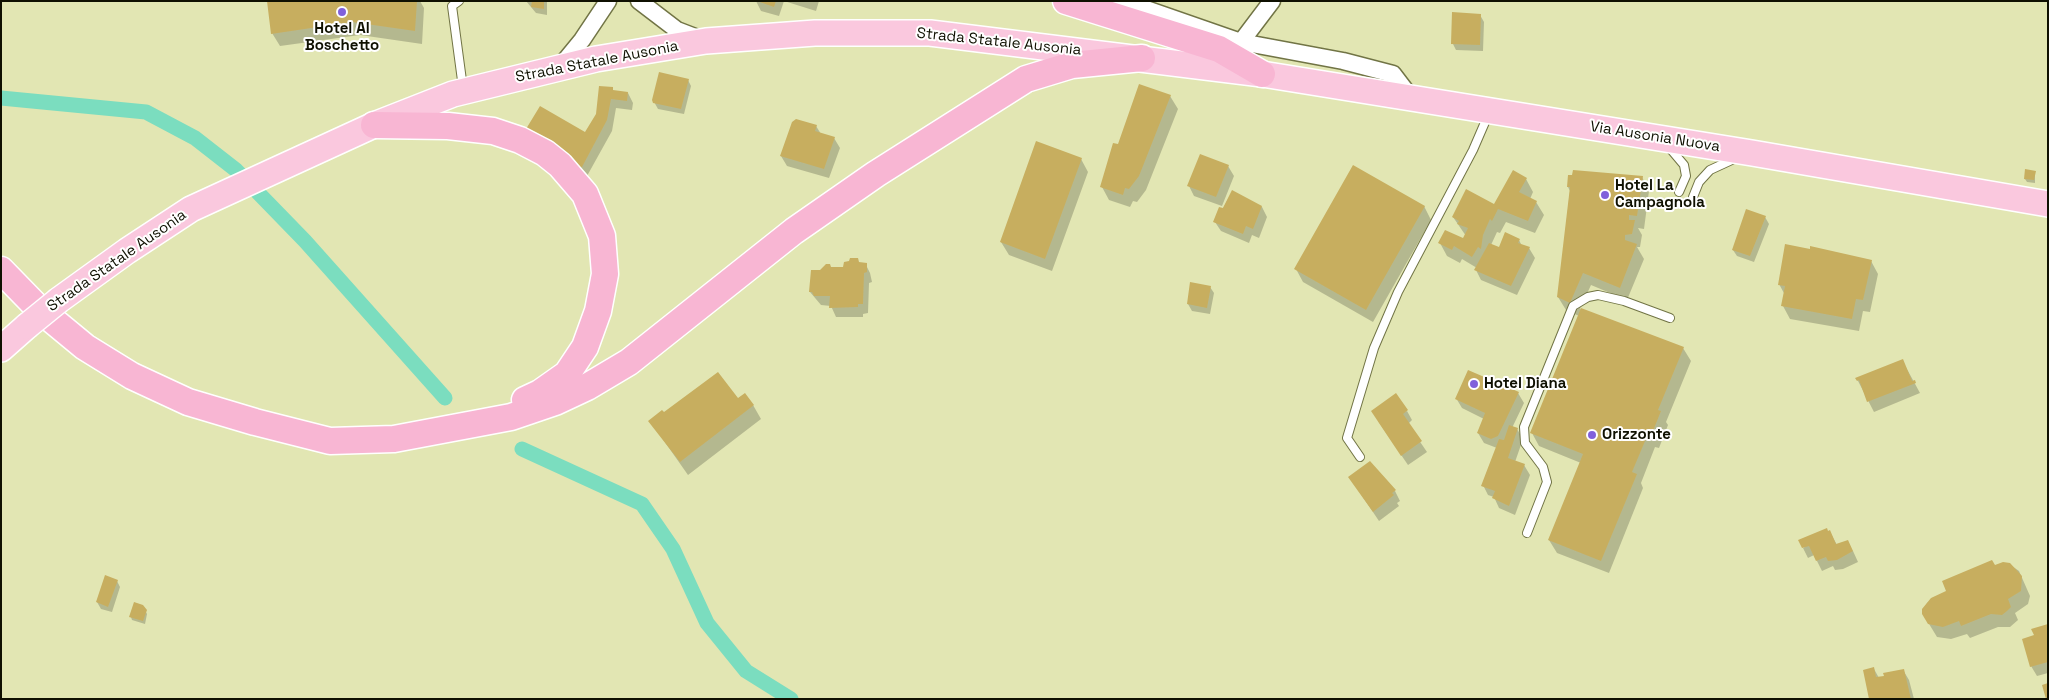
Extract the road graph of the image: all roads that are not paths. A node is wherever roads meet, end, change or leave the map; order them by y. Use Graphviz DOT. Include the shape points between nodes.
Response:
graph roads {
  1 [pos="459,1"];
  2 [pos="608,1"];
  3 [pos="639,1"];
  4 [pos="1066,1"];
  5 [pos="1122,1"];
  6 [pos="1272,1"];
  7 [pos="706,41"];
  8 [pos="1241,42"];
  9 [pos="1142,58"];
  10 [pos="559,68"];
  11 [pos="1262,74"];
  12 [pos="464,91"];
  13 [pos="1412,99"];
  14 [pos="1490,111"];
  15 [pos="374,125"];
  16 [pos="1662,138"];
  17 [pos="1752,153"];
  18 [pos="1679,192"];
  19 [pos="1693,196"];
  20 [pos="2048,204"];
  21 [pos="1,270"];
  22 [pos="1670,318"];
  23 [pos="1,349"];
  24 [pos="488,421"];
  25 [pos="1360,457"];
  26 [pos="1528,533"];
  1 -- 12 [label="lane" via="452,6"];
  2 -- 10 [label="street"];
  3 -- 7 [label="street" via="677,30"];
  4 -- 11 [label="highway" via="1218,49"];
  5 -- 8 [label="street"];
  6 -- 8 [label="street"];
  7 -- 9 [label="main road, Strada Statale Ausonia" via="815,33 930,33"];
  7 -- 10 [label="main road, Strada Statale Ausonia"];
  8 -- 13 [label="street" via="1393,74"];
  9 -- 11 [label="main road, Strada Statale Ausonia"];
  9 -- 24 [label="highway" via="1072,65 1026,79 794,230 629,362 555,402 511,418"];
  10 -- 12 [label="main road, Strada Statale Ausonia"];
  11 -- 13 [label="main road, Via Ausonia Nuova"];
  12 -- 15 [label="main road, Strada Statale Ausonia"];
  13 -- 14 [label="main road, Via Ausonia Nuova"];
  14 -- 16 [label="main road, Via Ausonia Nuova"];
  14 -- 25 [label="lane" via="1473,150 1398,292 1374,348 1347,438"];
  15 -- 23 [label="main road, Strada Statale Ausonia, bridge" via="191,209 59,300"];
  15 -- 24 [label="highway" via="448,126 493,132 520,140 560,165 585,194 602,236 605,274 598,312 585,347 567,374 540,393 501,411"];
  16 -- 17 [label="main road, Via Ausonia Nuova"];
  16 -- 18 [label="lane" via="1684,165 1686,176"];
  17 -- 19 [label="lane" via="1710,170 1699,182"];
  17 -- 20 [label="main road, Via Ausonia Nuova"];
  21 -- 24 [label="highway" via="85,347 132,376 188,402 330,441 394,439"];
  22 -- 26 [label="lane" via="1598,295 1573,306 1524,427 1525,443 1543,467 1547,482"];
}
